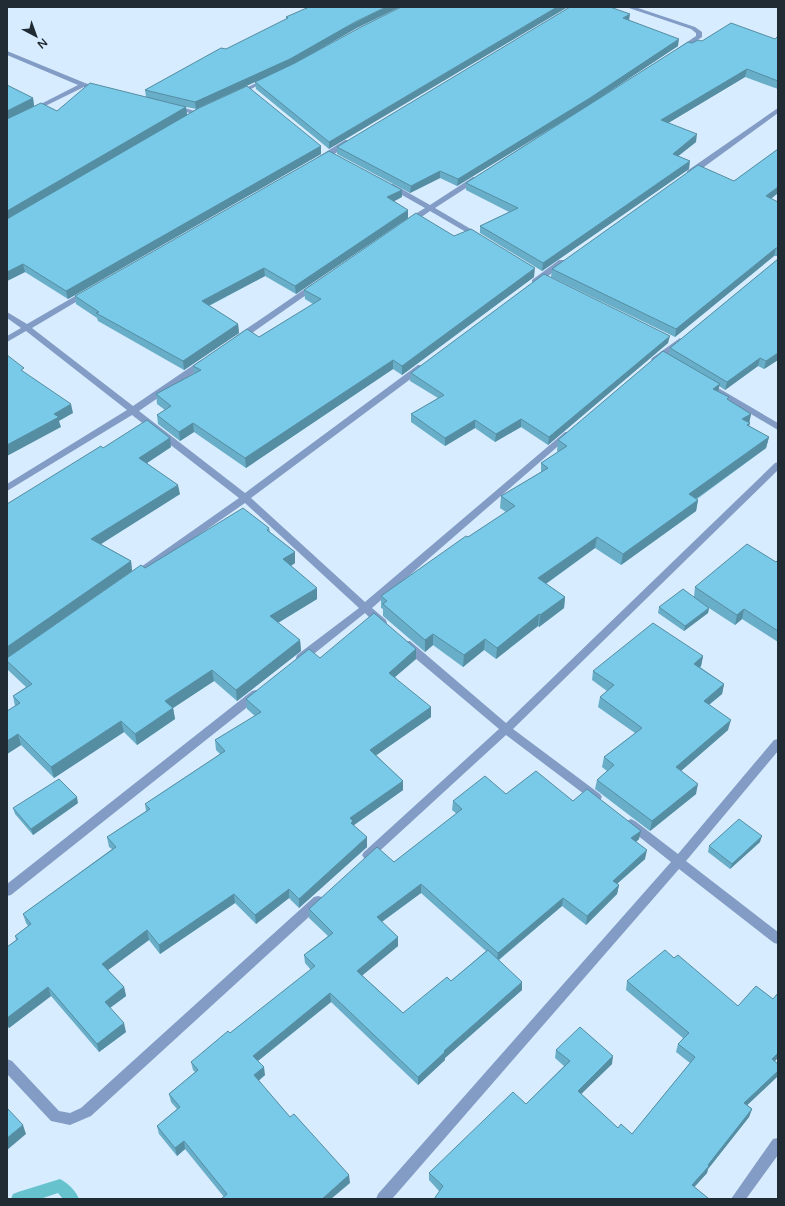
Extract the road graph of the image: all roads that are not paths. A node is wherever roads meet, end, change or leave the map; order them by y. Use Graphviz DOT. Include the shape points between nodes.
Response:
graph roads {
  1 [pos="629,7"];
  2 [pos="7,53"];
  3 [pos="672,55"];
  4 [pos="274,76"];
  5 [pos="83,85"];
  6 [pos="249,88"];
  7 [pos="106,90"];
  8 [pos="255,94"];
  9 [pos="229,98"];
  10 [pos="166,105"];
  11 [pos="778,110"];
  12 [pos="28,113"];
  13 [pos="190,117"];
  14 [pos="356,138"];
  15 [pos="316,162"];
  16 [pos="484,174"];
  17 [pos="681,179"];
  18 [pos="383,183"];
  19 [pos="430,208"];
  20 [pos="397,230"];
  21 [pos="482,240"];
  22 [pos="567,259"];
  23 [pos="320,283"];
  24 [pos="529,286"];
  25 [pos="96,288"];
  26 [pos="7,314"];
  27 [pos="27,328"];
  28 [pos="689,333"];
  29 [pos="7,339"];
  30 [pos="229,345"];
  31 [pos="209,358"];
  32 [pos="428,362"];
  33 [pos="648,366"];
  34 [pos="699,380"];
  35 [pos="132,411"];
  36 [pos="778,427"];
  37 [pos="576,428"];
  38 [pos="778,465"];
  39 [pos="7,488"];
  40 [pos="245,498"];
  41 [pos="136,575"];
  42 [pos="364,608"];
  43 [pos="388,628"];
  44 [pos="400,638"];
  45 [pos="296,663"];
  46 [pos="264,687"];
  47 [pos="506,729"];
  48 [pos="778,743"];
  49 [pos="604,804"];
  50 [pos="623,818"];
  51 [pos="679,861"];
  52 [pos="360,862"];
  53 [pos="7,891"];
  54 [pos="325,894"];
  55 [pos="778,939"];
  56 [pos="7,1065"];
  57 [pos="778,1144"];
  58 [pos="383,1199"];
  59 [pos="738,1199"];
  1 -- 3 [label="street" via="699,32 699,37"];
  2 -- 5 [label="street"];
  4 -- 6 [label="street"];
  5 -- 7 [label="street"];
  5 -- 12 [label="street"];
  6 -- 8 [label="street"];
  6 -- 9 [label="street"];
  10 -- 13 [label="street" via="200,111"];
  11 -- 17 [label="street"];
  14 -- 15 [label="street"];
  16 -- 19 [label="street"];
  18 -- 19 [label="street"];
  19 -- 20 [label="street"];
  19 -- 21 [label="street"];
  22 -- 24 [label="street"];
  23 -- 30 [label="street"];
  25 -- 27 [label="street"];
  26 -- 27 [label="street"];
  27 -- 29 [label="street"];
  27 -- 35 [label="street"];
  28 -- 33 [label="street" via="673,342 663,358"];
  31 -- 35 [label="street"];
  32 -- 40 [label="street"];
  34 -- 36 [label="street"];
  35 -- 39 [label="street"];
  35 -- 40 [label="street"];
  37 -- 42 [label="street"];
  38 -- 47 [label="street"];
  40 -- 41 [label="street"];
  40 -- 42 [label="street"];
  42 -- 43 [label="street"];
  42 -- 45 [label="street"];
  44 -- 47 [label="street"];
  46 -- 53 [label="street"];
  47 -- 49 [label="street"];
  47 -- 52 [label="street"];
  48 -- 51 [label="street"];
  50 -- 51 [label="street"];
  51 -- 55 [label="street"];
  51 -- 58 [label="street"];
  54 -- 56 [label="street" via="86,1112 70,1119 56,1117"];
  57 -- 59 [label="street"];
}
